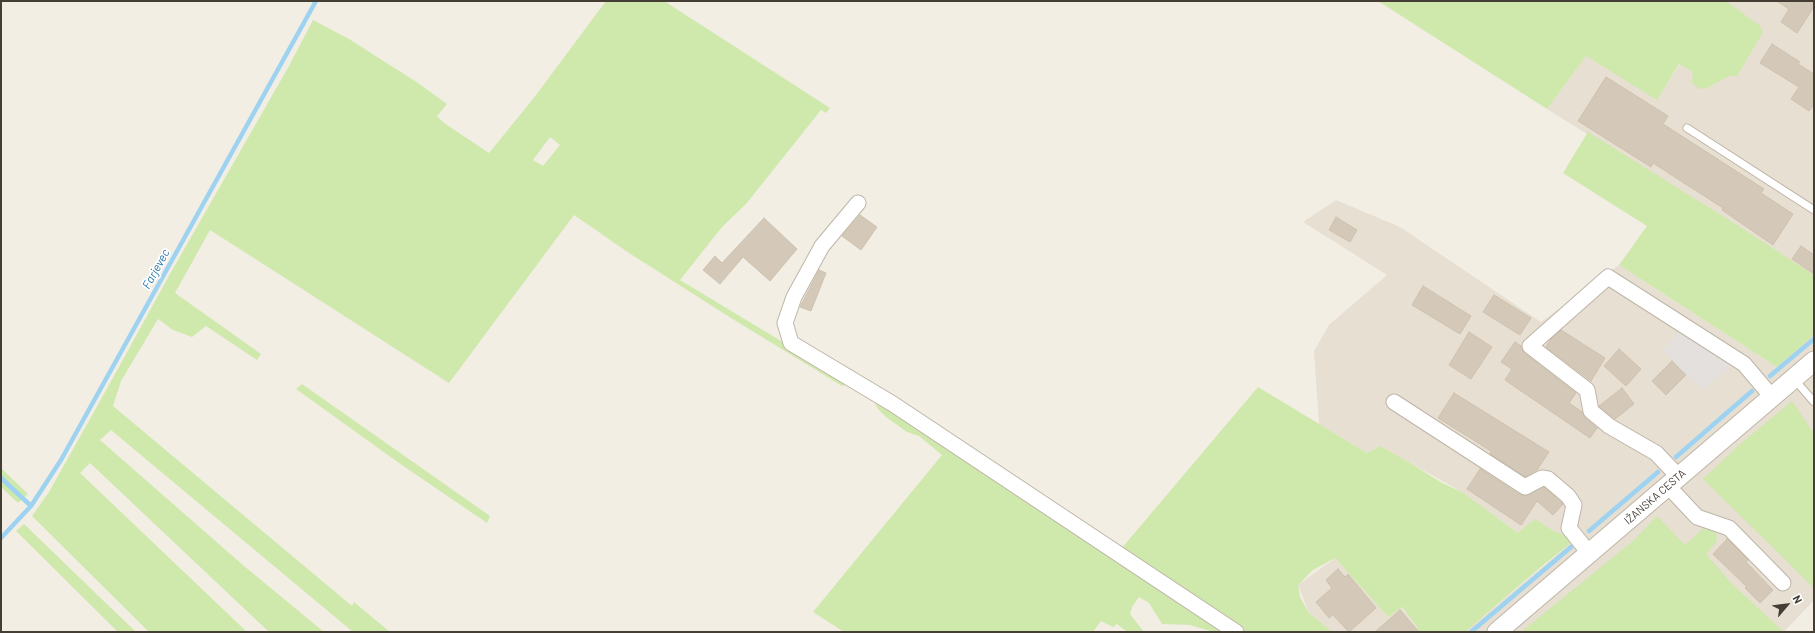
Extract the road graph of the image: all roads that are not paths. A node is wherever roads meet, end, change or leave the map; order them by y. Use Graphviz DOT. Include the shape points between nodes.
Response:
graph roads {
  1 [pos="1687,128"];
  2 [pos="858,203"];
  3 [pos="1814,210"];
  4 [pos="1814,361"];
  5 [pos="1794,378"];
  6 [pos="1772,397"];
  7 [pos="1394,402"];
  8 [pos="1814,402"];
  9 [pos="1673,481"];
  10 [pos="1589,553"];
  11 [pos="1782,583"];
  12 [pos="1236,632"];
  13 [pos="1497,632"];
  1 -- 3 [label="lane"];
  2 -- 12 [label="street" via="822,246 794,296 785,323 791,343 893,404"];
  4 -- 5 [label="street, IŽANSKA CESTA"];
  5 -- 6 [label="street, IŽANSKA CESTA"];
  5 -- 8 [label="lane"];
  6 -- 9 [label="street, IŽANSKA CESTA"];
  6 -- 9 [label="street" via="1744,364 1608,277 1530,346 1587,390 1592,411 1597,416 1609,426 1656,453"];
  7 -- 10 [label="street" via="1525,487 1542,478 1548,479 1568,496 1574,505 1569,528"];
  9 -- 10 [label="street, IŽANSKA CESTA"];
  9 -- 11 [label="street" via="1697,517 1729,528"];
  10 -- 13 [label="street, IŽANSKA CESTA"];
}
